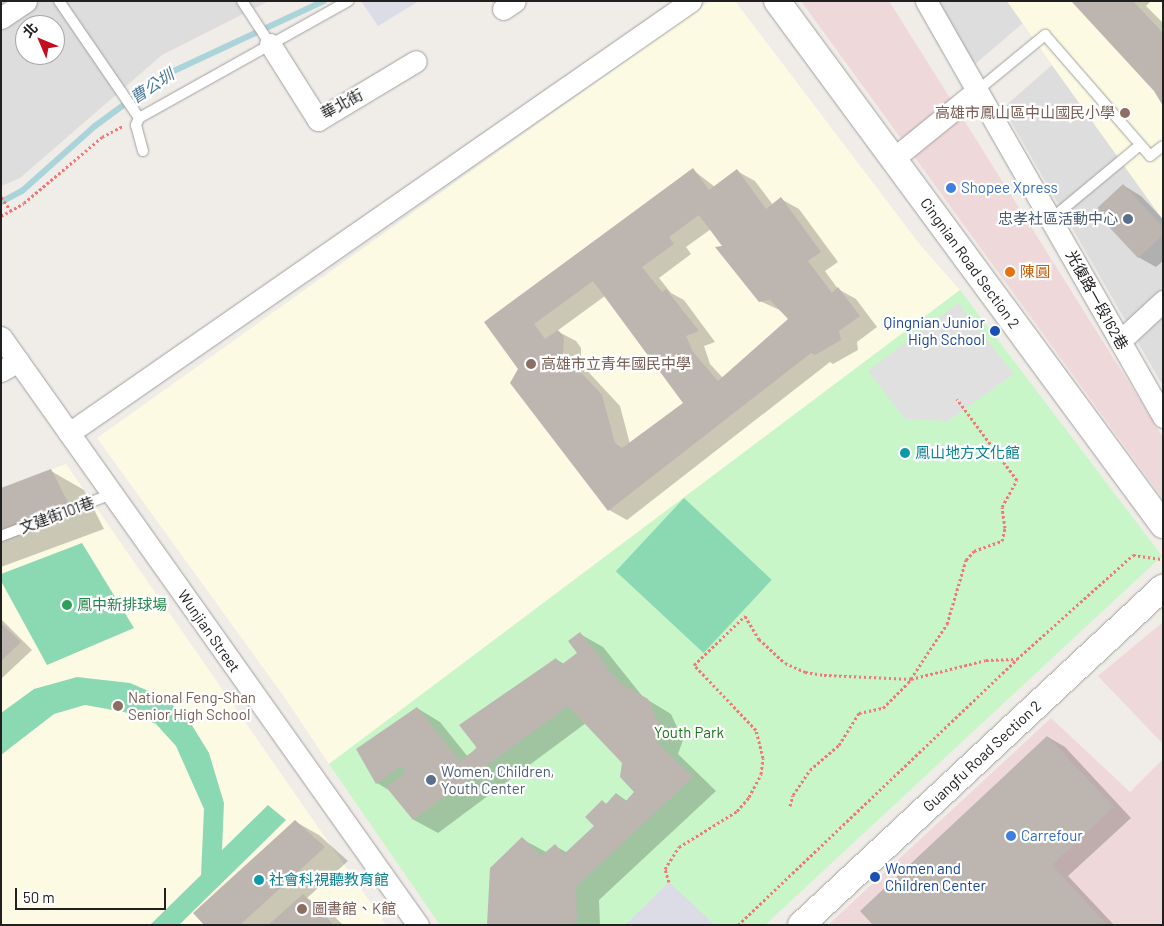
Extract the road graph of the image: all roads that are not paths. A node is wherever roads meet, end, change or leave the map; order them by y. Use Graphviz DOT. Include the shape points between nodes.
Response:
graph roads {
  1 [pos="26,1"];
  2 [pos="59,1"];
  3 [pos="242,1"];
  4 [pos="348,1"];
  5 [pos="691,1"];
  6 [pos="777,1"];
  7 [pos="926,1"];
  8 [pos="1,18"];
  9 [pos="268,42"];
  10 [pos="416,61"];
  11 [pos="978,90"];
  12 [pos="136,113"];
  13 [pos="1140,145"];
  14 [pos="1163,146"];
  15 [pos="143,151"];
  16 [pos="892,159"];
  17 [pos="1051,219"];
  18 [pos="1163,301"];
  19 [pos="1,337"];
  20 [pos="1120,340"];
  21 [pos="10,366"];
  22 [pos="1163,417"];
  23 [pos="69,433"];
  24 [pos="112,494"];
  25 [pos="1163,525"];
  26 [pos="1,536"];
  27 [pos="1163,588"];
  28 [pos="808,922"];
  29 [pos="418,925"];
  1 -- 8 [label="street"];
  2 -- 12 [label="lane"];
  3 -- 9 [label="lane"];
  4 -- 9 [label="lane"];
  5 -- 23 [label="street"];
  6 -- 16 [label="street, Cingnian Road Section 2"];
  7 -- 11 [label="street, 光復路一段162巷"];
  9 -- 10 [label="street, 華北街" via="318,120"];
  9 -- 12 [label="lane"];
  11 -- 13 [label="lane" via="1045,35"];
  11 -- 16 [label="street"];
  11 -- 17 [label="street, 光復路一段162巷"];
  12 -- 15 [label="lane"];
  13 -- 14 [label="lane" via="1150,156"];
  13 -- 17 [label="lane"];
  16 -- 25 [label="street, Cingnian Road Section 2"];
  17 -- 20 [label="street, 光復路一段162巷"];
  18 -- 20 [label="street"];
  19 -- 21 [label="street, Wunjian Street"];
  20 -- 22 [label="street, 光復路一段162巷"];
  21 -- 23 [label="street, Wunjian Street"];
  23 -- 24 [label="street, Wunjian Street"];
  24 -- 26 [label="lane, 文建街101巷"];
  24 -- 29 [label="street, Wunjian Street"];
  27 -- 28 [label="street, Guangfu Road Section 2"];
}
